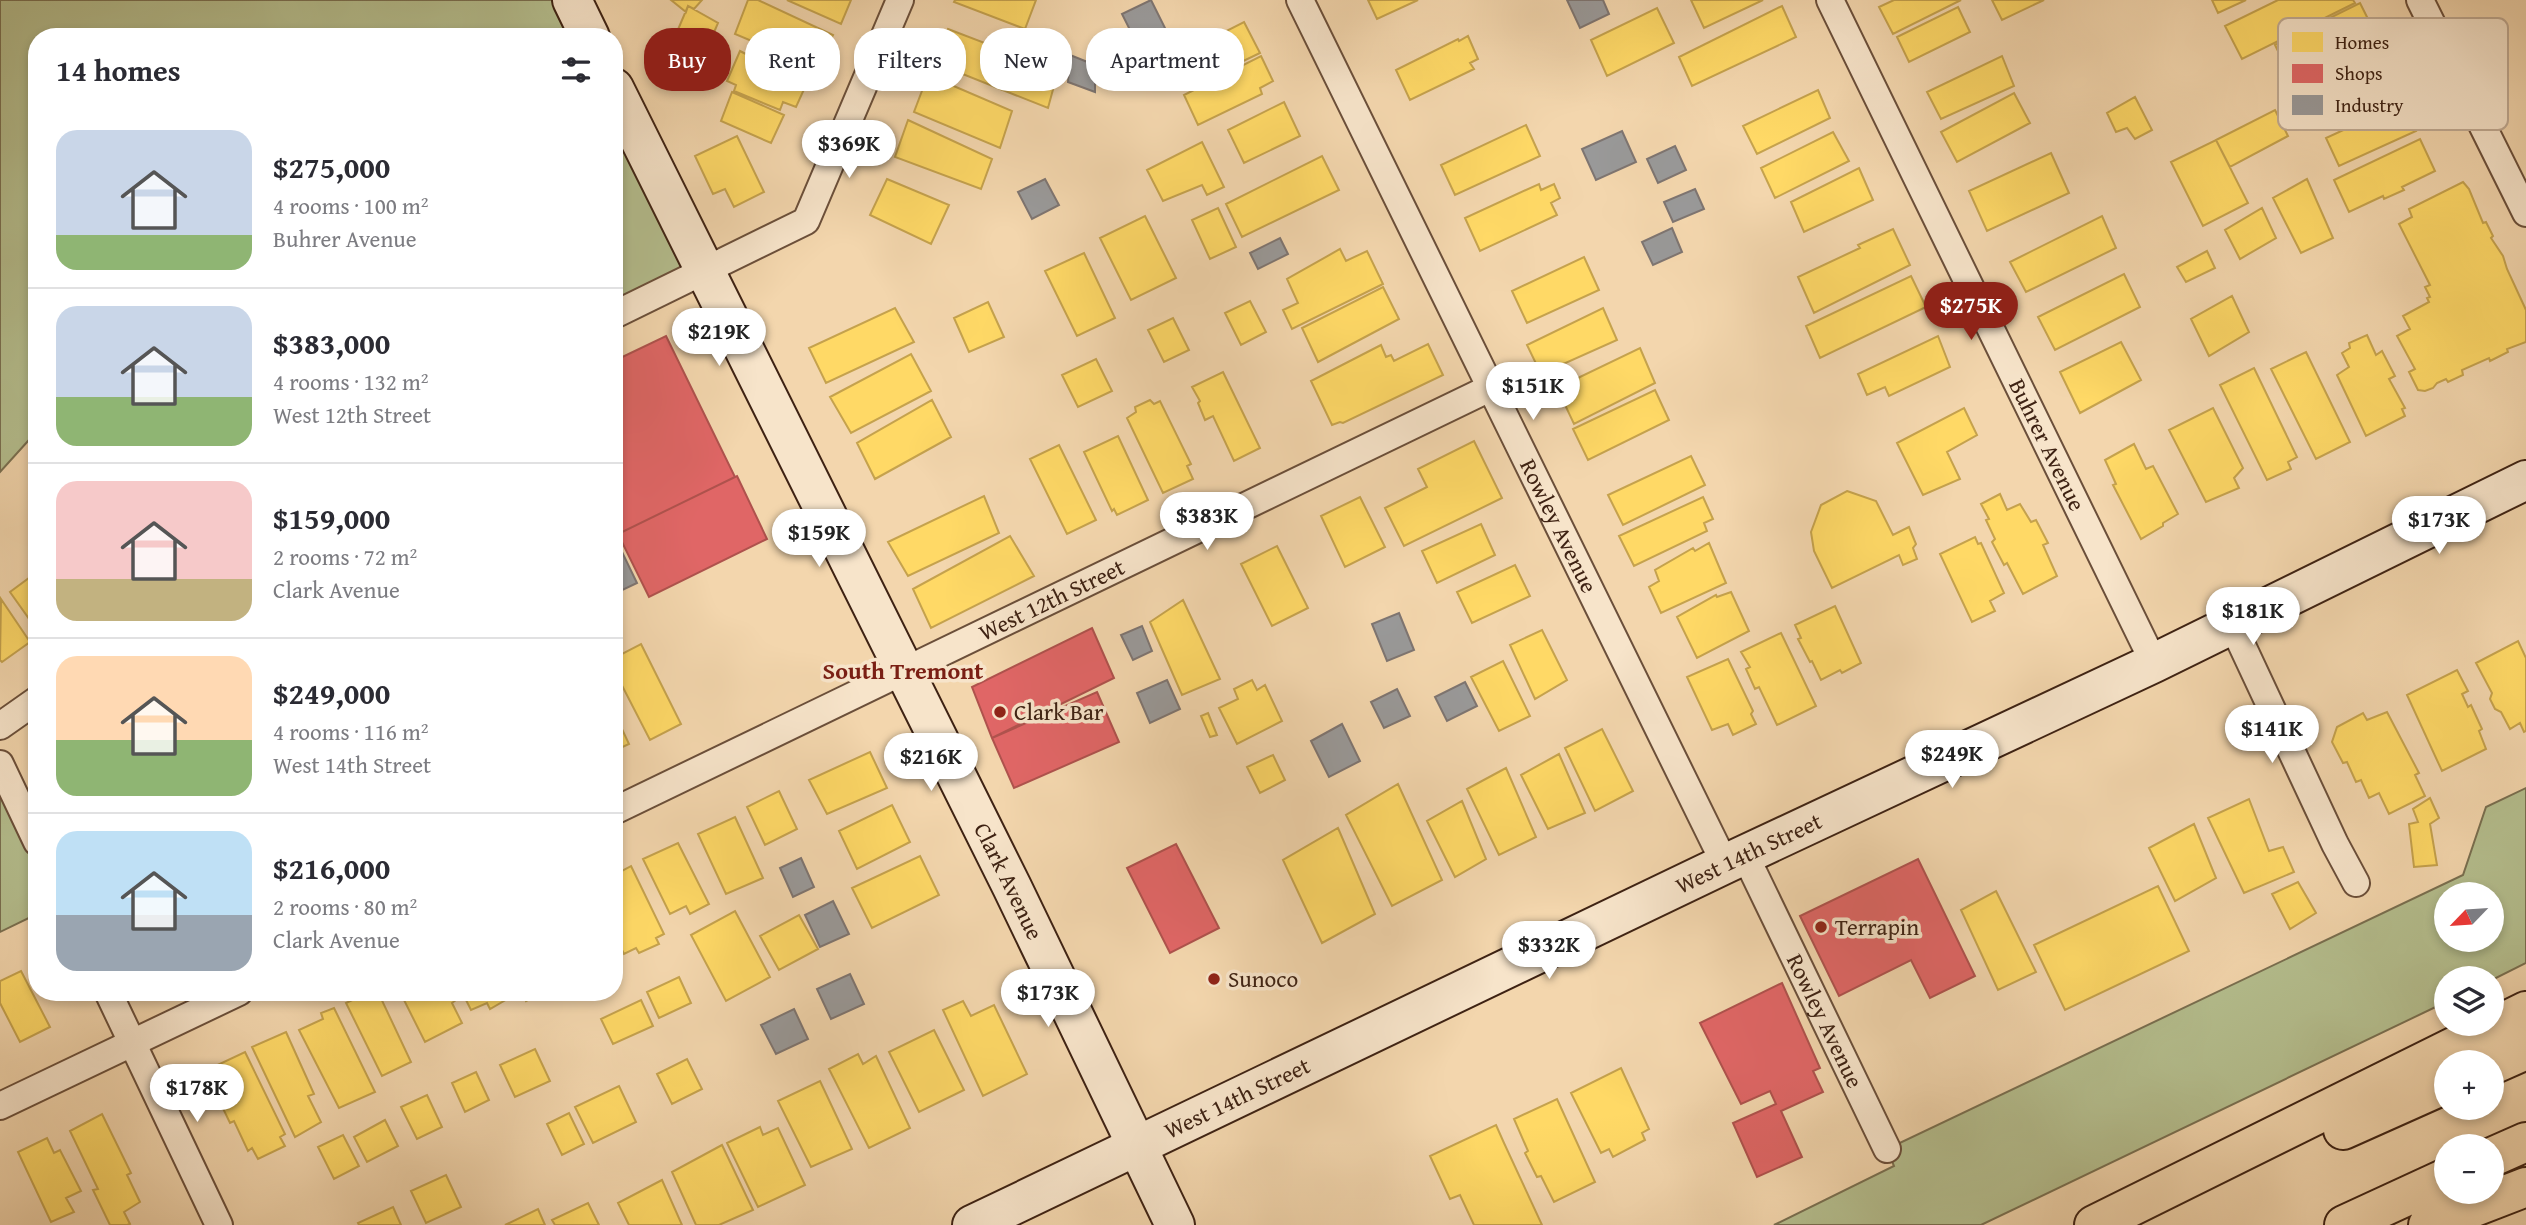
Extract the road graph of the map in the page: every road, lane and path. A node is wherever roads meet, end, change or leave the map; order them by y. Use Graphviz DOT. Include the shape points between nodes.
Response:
graph roads {
  1 [pos="572,0"];
  2 [pos="900,0"];
  3 [pos="1300,0"];
  4 [pos="1830,0"];
  5 [pos="2420,0"];
  6 [pos="2429,18"];
  7 [pos="586,28"];
  8 [pos="623,106"];
  9 [pos="2485,130"];
  10 [pos="2526,213"];
  11 [pos="703,270"];
  12 [pos="623,310"];
  13 [pos="1490,388"];
  14 [pos="2526,480"];
  15 [pos="2232,624"];
  16 [pos="2154,663"];
  17 [pos="903,672"];
  18 [pos="28,706"];
  19 [pos="0,726"];
  20 [pos="0,764"];
  21 [pos="623,807"];
  22 [pos="28,823"];
  23 [pos="1735,860"];
  24 [pos="2356,883"];
  25 [pos="112,1001"];
  26 [pos="220,1001"];
  27 [pos="2526,1011"];
  28 [pos="132,1043"];
  29 [pos="2526,1050"];
  30 [pos="2504,1060"];
  31 [pos="2434,1089"];
  32 [pos="0,1107"];
  33 [pos="2526,1142"];
  34 [pos="1138,1145"];
  35 [pos="1887,1149"];
  36 [pos="2504,1152"];
  37 [pos="2434,1184"];
  38 [pos="2526,1186"];
  39 [pos="219,1225"];
  40 [pos="972,1225"];
  41 [pos="1175,1225"];
  42 [pos="2094,1225"];
  43 [pos="2120,1225"];
  44 [pos="2344,1225"];
  45 [pos="2428,1225"];
  1 -- 7 [label="street"];
  2 -- 11 [label="street" via="806,221"];
  3 -- 13 [label="street, Rowley Avenue"];
  4 -- 16 [label="street, Buhrer Avenue"];
  5 -- 6 [label="street"];
  8 -- 11 [label="street, Clark Avenue"];
  9 -- 10 [label="street"];
  11 -- 12 [label="street"];
  11 -- 17 [label="street, Clark Avenue"];
  13 -- 17 [label="street, West 12th Street"];
  13 -- 23 [label="street, Rowley Avenue"];
  14 -- 15 [label="street, West 14th Street"];
  15 -- 16 [label="street, West 14th Street"];
  15 -- 24 [label="street"];
  16 -- 23 [label="street, West 14th Street"];
  17 -- 21 [label="street, West 12th Street"];
  17 -- 34 [label="street, Clark Avenue"];
  18 -- 19 [label="street"];
  20 -- 22 [label="street"];
  23 -- 34 [label="street, West 14th Street"];
  23 -- 35 [label="street, Rowley Avenue"];
  25 -- 28 [label="street"];
  26 -- 28 [label="street"];
  27 -- 42 [label="highway"];
  28 -- 32 [label="street"];
  28 -- 39 [label="street"];
  29 -- 30 [label="highway"];
  31 -- 43 [label="highway"];
  33 -- 36 [label="highway"];
  34 -- 40 [label="street, West 14th Street"];
  34 -- 41 [label="street, Clark Avenue"];
  37 -- 44 [label="highway"];
  38 -- 45 [label="highway"];
}
